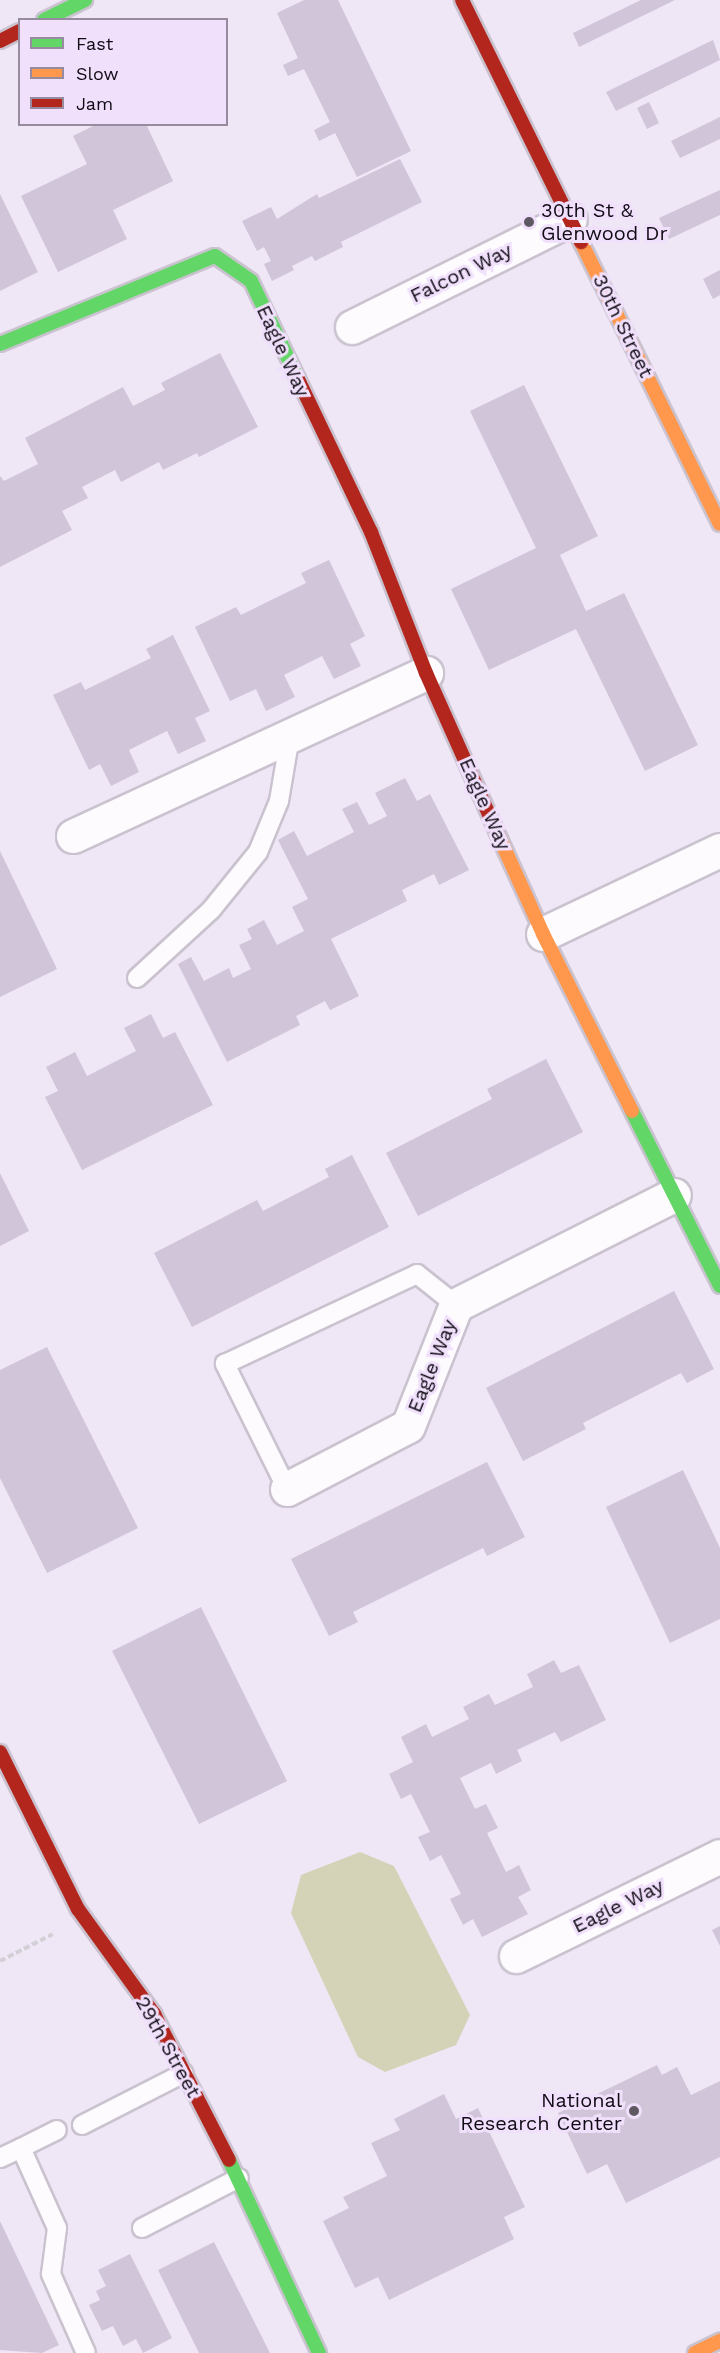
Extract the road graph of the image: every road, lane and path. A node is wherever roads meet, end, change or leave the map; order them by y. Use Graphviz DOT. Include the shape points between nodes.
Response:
graph roads {
  1 [pos="85,0"];
  2 [pos="462,0"];
  3 [pos="48,18"];
  4 [pos="18,32"];
  5 [pos="0,40"];
  6 [pos="570,219"];
  7 [pos="352,327"];
  8 [pos="0,344"];
  9 [pos="720,524"];
  10 [pos="426,673"];
  11 [pos="290,736"];
  12 [pos="73,836"];
  13 [pos="720,850"];
  14 [pos="543,934"];
  15 [pos="138,978"];
  16 [pos="674,1195"];
  17 [pos="720,1286"];
  18 [pos="456,1305"];
  19 [pos="287,1490"];
  20 [pos="0,1752"];
  21 [pos="720,1856"];
  22 [pos="86,1919"];
  23 [pos="516,1956"];
  24 [pos="0,1961"];
  25 [pos="184,2073"];
  26 [pos="81,2125"];
  27 [pos="57,2130"];
  28 [pos="21,2148"];
  29 [pos="0,2158"];
  30 [pos="238,2178"];
  31 [pos="142,2228"];
  32 [pos="720,2341"];
  33 [pos="86,2353"];
  34 [pos="319,2353"];
  35 [pos="695,2353"];
  1 -- 3 [label="street"];
  2 -- 6 [label="street, 30th Street"];
  4 -- 5 [label="street"];
  6 -- 7 [label="street, Falcon Way"];
  6 -- 9 [label="street, 30th Street"];
  8 -- 10 [label="street, Eagle Way" via="215,256 251,281 371,532"];
  10 -- 11 [label="street"];
  10 -- 14 [label="street, Eagle Way"];
  11 -- 12 [label="street"];
  11 -- 15 [label="lane" via="279,801 258,852 212,910"];
  13 -- 14 [label="street"];
  14 -- 16 [label="street, Eagle Way"];
  16 -- 17 [label="street, Eagle Way"];
  16 -- 18 [label="street, Eagle Way"];
  18 -- 19 [label="street, Eagle Way" via="408,1426"];
  18 -- 19 [label="lane" via="417,1274 225,1364"];
  20 -- 22 [label="street, 29th Street"];
  21 -- 23 [label="street, Eagle Way"];
  22 -- 24 [label="path"];
  22 -- 25 [label="street, 29th Street" via="154,2014"];
  25 -- 26 [label="lane"];
  25 -- 30 [label="street, 29th Street"];
  27 -- 28 [label="lane"];
  28 -- 29 [label="lane"];
  28 -- 33 [label="lane" via="57,2228 51,2274"];
  30 -- 31 [label="lane"];
  30 -- 34 [label="street, 29th Street"];
  32 -- 35 [label="street"];
}
